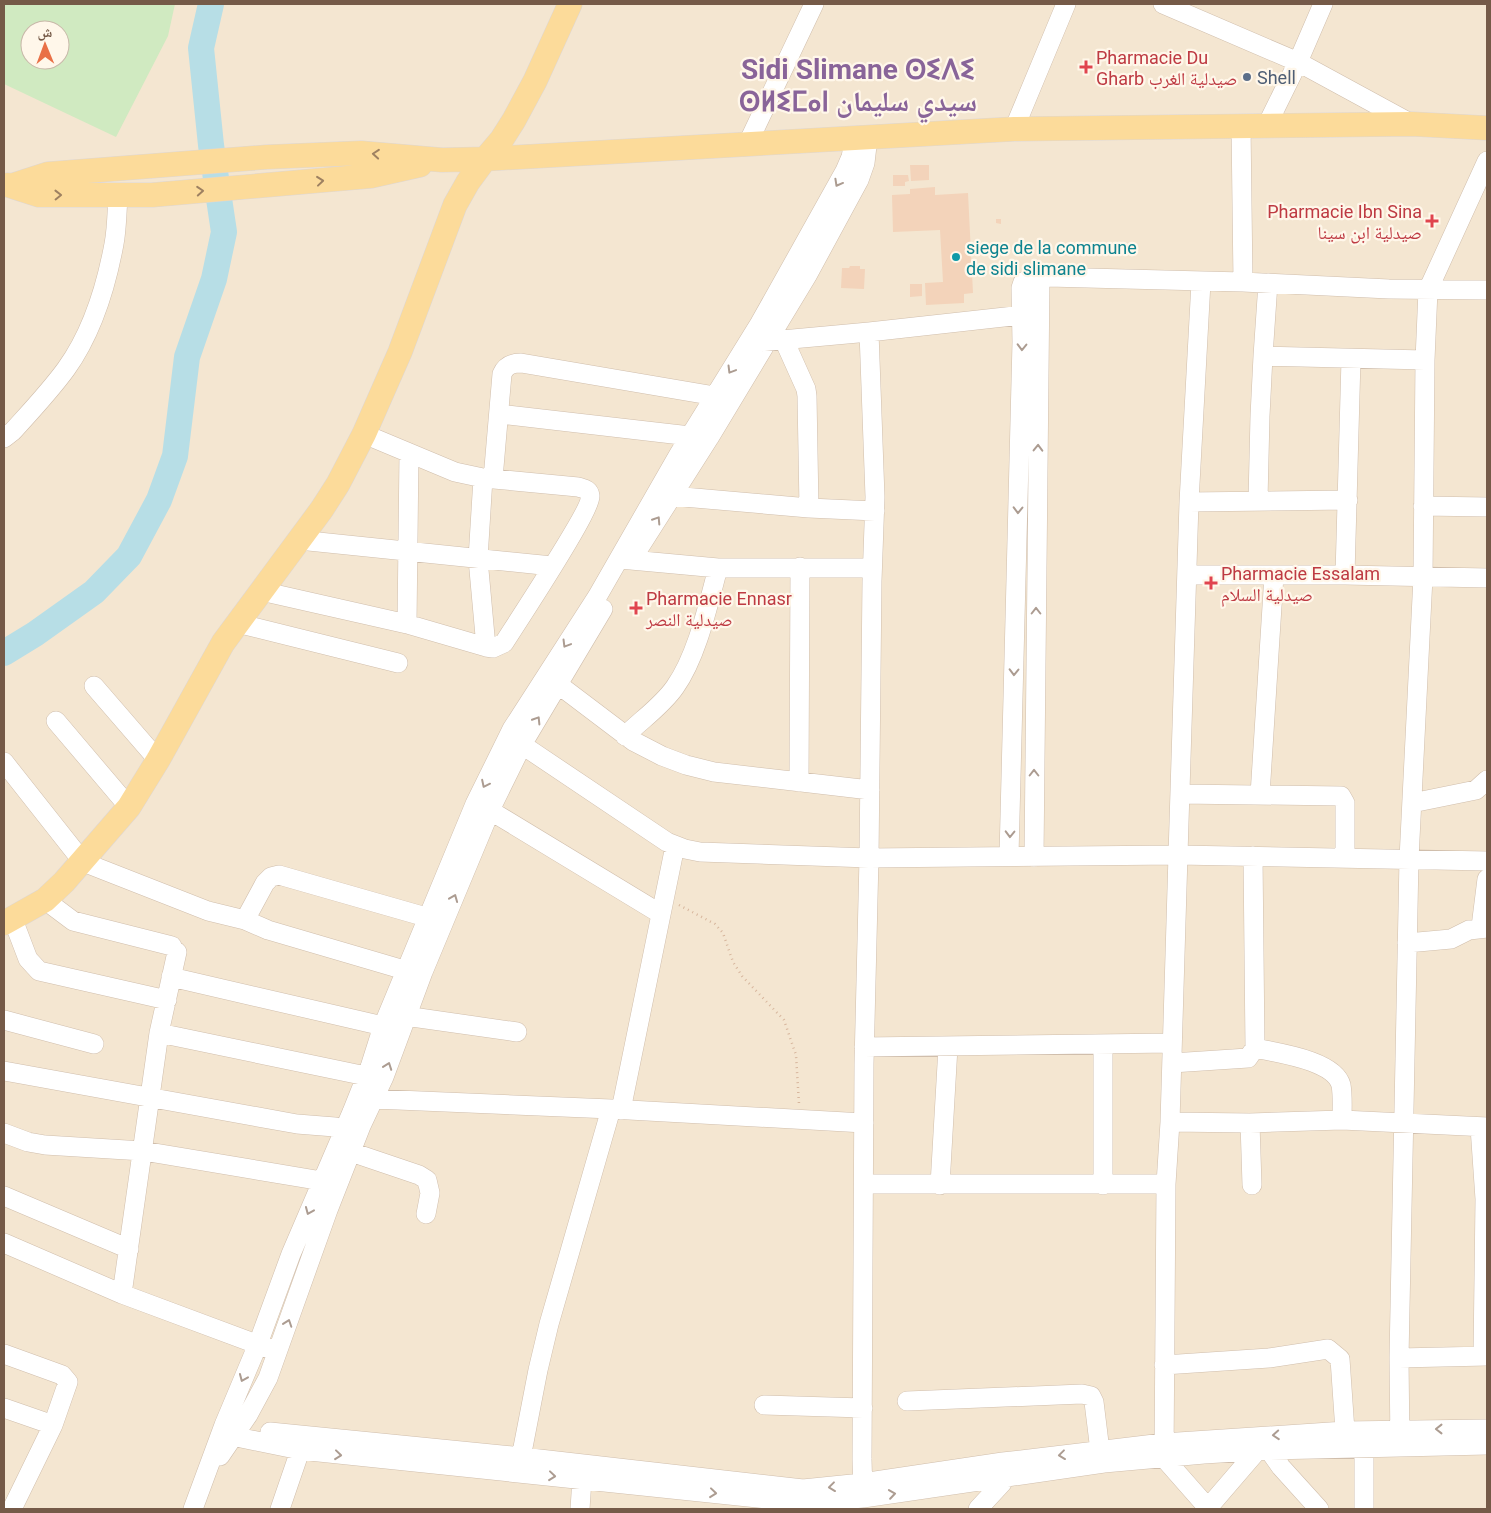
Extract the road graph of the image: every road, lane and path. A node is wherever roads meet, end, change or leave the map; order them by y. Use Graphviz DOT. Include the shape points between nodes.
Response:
graph roads {
  1 [pos="570,4"];
  2 [pos="814,4"];
  3 [pos="1066,4"];
  4 [pos="1163,4"];
  5 [pos="1323,4"];
  6 [pos="1298,62"];
  7 [pos="1412,124"];
  8 [pos="1241,125"];
  9 [pos="1267,125"];
  10 [pos="1487,128"];
  11 [pos="1014,129"];
  12 [pos="861,138"];
  13 [pos="747,145"];
  14 [pos="484,159"];
  15 [pos="442,160"];
  16 [pos="1487,160"];
  17 [pos="7,185"];
  18 [pos="118,194"];
  19 [pos="1201,282"];
  20 [pos="1243,282"];
  21 [pos="1268,283"];
  22 [pos="1428,290"];
  23 [pos="1487,290"];
  24 [pos="1030,315"];
  25 [pos="869,332"];
  26 [pos="776,341"];
  27 [pos="747,342"];
  28 [pos="1264,356"];
  29 [pos="1350,359"];
  30 [pos="1425,360"];
  31 [pos="715,396"];
  32 [pos="1030,397"];
  33 [pos="499,414"];
  34 [pos="364,434"];
  35 [pos="690,436"];
  36 [pos="4,438"];
  37 [pos="409,453"];
  38 [pos="488,478"];
  39 [pos="672,496"];
  40 [pos="1258,500"];
  41 [pos="1348,500"];
  42 [pos="1189,502"];
  43 [pos="1423,506"];
  44 [pos="1487,507"];
  45 [pos="809,508"];
  46 [pos="875,511"];
  47 [pos="299,540"];
  48 [pos="408,552"];
  49 [pos="478,559"];
  50 [pos="625,560"];
  51 [pos="1016,564"];
  52 [pos="1036,565"];
  53 [pos="552,566"];
  54 [pos="800,567"];
  55 [pos="718,568"];
  56 [pos="872,568"];
  57 [pos="1187,575"];
  58 [pos="1274,575"];
  59 [pos="1345,575"];
  60 [pos="1422,577"];
  61 [pos="1487,578"];
  62 [pos="261,590"];
  63 [pos="237,623"];
  64 [pos="407,624"];
  65 [pos="486,647"];
  66 [pos="398,663"];
  67 [pos="559,685"];
  68 [pos="94,686"];
  69 [pos="56,721"];
  70 [pos="625,736"];
  71 [pos="515,740"];
  72 [pos="158,760"];
  73 [pos="4,762"];
  74 [pos="799,782"];
  75 [pos="1484,786"];
  76 [pos="870,790"];
  77 [pos="1180,794"];
  78 [pos="1260,795"];
  79 [pos="1412,803"];
  80 [pos="129,807"];
  81 [pos="490,811"];
  82 [pos="468,842"];
  83 [pos="675,846"];
  84 [pos="1178,855"];
  85 [pos="1009,856"];
  86 [pos="1253,856"];
  87 [pos="1034,857"];
  88 [pos="869,858"];
  89 [pos="1345,858"];
  90 [pos="1409,859"];
  91 [pos="1487,860"];
  92 [pos="83,862"];
  93 [pos="1487,879"];
  94 [pos="45,900"];
  95 [pos="663,906"];
  96 [pos="436,919"];
  97 [pos="8,920"];
  98 [pos="245,920"];
  99 [pos="1484,928"];
  100 [pos="1407,943"];
  101 [pos="414,973"];
  102 [pos="171,977"];
  103 [pos="167,1000"];
  104 [pos="405,1016"];
  105 [pos="4,1020"];
  106 [pos="383,1026"];
  107 [pos="517,1032"];
  108 [pos="159,1033"];
  109 [pos="1172,1043"];
  110 [pos="94,1044"];
  111 [pos="1103,1044"];
  112 [pos="864,1047"];
  113 [pos="948,1047"];
  114 [pos="1255,1048"];
  115 [pos="1172,1063"];
  116 [pos="4,1072"];
  117 [pos="366,1076"];
  118 [pos="150,1097"];
  119 [pos="366,1098"];
  120 [pos="616,1110"];
  121 [pos="800,1120"];
  122 [pos="1342,1120"];
  123 [pos="1170,1122"];
  124 [pos="864,1123"];
  125 [pos="1250,1123"];
  126 [pos="1404,1123"];
  127 [pos="1484,1127"];
  128 [pos="352,1131"];
  129 [pos="4,1133"];
  130 [pos="143,1150"];
  131 [pos="352,1152"];
  132 [pos="322,1181"];
  133 [pos="864,1184"];
  134 [pos="940,1184"];
  135 [pos="1166,1184"];
  136 [pos="1103,1185"];
  137 [pos="1252,1185"];
  138 [pos="4,1196"];
  139 [pos="1486,1199"];
  140 [pos="426,1214"];
  141 [pos="4,1243"];
  142 [pos="129,1249"];
  143 [pos="122,1294"];
  144 [pos="258,1344"];
  145 [pos="278,1352"];
  146 [pos="4,1354"];
  147 [pos="1485,1356"];
  148 [pos="1399,1358"];
  149 [pos="1164,1365"];
  150 [pos="907,1401"];
  151 [pos="764,1405"];
  152 [pos="4,1408"];
  153 [pos="863,1408"];
  154 [pos="53,1425"];
  155 [pos="1487,1429"];
  156 [pos="230,1431"];
  157 [pos="1345,1431"];
  158 [pos="1400,1438"];
  159 [pos="1364,1439"];
  160 [pos="302,1443"];
  161 [pos="1487,1445"];
  162 [pos="1164,1450"];
  163 [pos="1100,1451"];
  164 [pos="1262,1451"];
  165 [pos="520,1465"];
  166 [pos="1004,1470"];
  167 [pos="582,1479"];
  168 [pos="863,1491"];
  169 [pos="805,1500"];
  170 [pos="12,1509"];
  171 [pos="193,1509"];
  172 [pos="280,1509"];
  173 [pos="580,1509"];
  174 [pos="978,1509"];
  175 [pos="1208,1509"];
  176 [pos="1319,1509"];
  177 [pos="1364,1509"];
  1 -- 14 [label="main road" via="514,120 502,140"];
  2 -- 13 [label="street"];
  3 -- 11 [label="street"];
  4 -- 6 [label="street"];
  5 -- 6 [label="street"];
  6 -- 7 [label="street"];
  6 -- 9 [label="street"];
  7 -- 9 [label="main road"];
  7 -- 10 [label="main road"];
  8 -- 9 [label="main road"];
  8 -- 11 [label="main road"];
  8 -- 20 [label="street"];
  11 -- 12 [label="main road"];
  12 -- 13 [label="main road"];
  12 -- 26 [label="street" via="865,163 854,190"];
  12 -- 27 [label="street, one-way"];
  13 -- 14 [label="main road"];
  14 -- 15 [label="main road"];
  14 -- 34 [label="main road" via="455,205 400,352"];
  15 -- 17 [label="main road, one-way" via="361,153 268,157 48,174"];
  18 -- 15 [label="main road, one-way" via="152,195 371,176"];
  16 -- 22 [label="street"];
  17 -- 18 [label="main road, one-way" via="39,195"];
  18 -- 36 [label="street" via="115,243 103,292 89,326 66,369"];
  19 -- 20 [label="street"];
  19 -- 24 [label="street" via="1027,279 1022,284"];
  19 -- 42 [label="street"];
  20 -- 21 [label="street"];
  21 -- 22 [label="street"];
  21 -- 28 [label="street"];
  22 -- 23 [label="street"];
  22 -- 30 [label="street"];
  24 -- 25 [label="street"];
  24 -- 32 [label="street"];
  25 -- 26 [label="street"];
  25 -- 46 [label="street"];
  26 -- 27 [label="street"];
  26 -- 39 [label="street"];
  26 -- 45 [label="street" via="806,388"];
  27 -- 31 [label="street, one-way"];
  28 -- 29 [label="street"];
  28 -- 40 [label="street"];
  29 -- 30 [label="street"];
  29 -- 41 [label="street"];
  30 -- 43 [label="street"];
  31 -- 33 [label="street" via="516,363 508,365 502,374"];
  31 -- 35 [label="street"];
  32 -- 51 [label="street, one-way"];
  52 -- 32 [label="street, one-way"];
  33 -- 35 [label="street"];
  33 -- 38 [label="street"];
  34 -- 37 [label="street"];
  34 -- 47 [label="main road" via="338,484"];
  35 -- 50 [label="street"];
  37 -- 38 [label="street" via="455,472"];
  37 -- 48 [label="street"];
  38 -- 49 [label="street"];
  38 -- 53 [label="street" via="574,487 590,493 583,515"];
  39 -- 45 [label="street"];
  50 -- 39 [label="street, one-way"];
  40 -- 41 [label="street"];
  40 -- 42 [label="street"];
  41 -- 59 [label="street"];
  42 -- 57 [label="street"];
  43 -- 44 [label="street"];
  43 -- 60 [label="street"];
  45 -- 46 [label="street"];
  46 -- 56 [label="street"];
  47 -- 48 [label="street"];
  47 -- 62 [label="main road"];
  48 -- 49 [label="street"];
  48 -- 64 [label="street"];
  49 -- 53 [label="street"];
  49 -- 65 [label="street"];
  50 -- 55 [label="street"];
  50 -- 67 [label="street"];
  50 -- 71 [label="street, one-way" via="597,597"];
  51 -- 52 [label="street"];
  51 -- 85 [label="street, one-way"];
  87 -- 52 [label="street, one-way"];
  53 -- 65 [label="street" via="504,643"];
  54 -- 55 [label="street"];
  54 -- 56 [label="street"];
  54 -- 74 [label="street"];
  55 -- 70 [label="street" via="704,620 675,687"];
  56 -- 76 [label="street"];
  57 -- 58 [label="street"];
  57 -- 77 [label="street"];
  58 -- 59 [label="street"];
  58 -- 78 [label="street"];
  59 -- 60 [label="street"];
  60 -- 61 [label="street"];
  60 -- 79 [label="street"];
  62 -- 63 [label="main road"];
  62 -- 64 [label="street"];
  63 -- 66 [label="street"];
  63 -- 72 [label="main road"];
  64 -- 65 [label="street"];
  67 -- 70 [label="street"];
  71 -- 67 [label="street, one-way"];
  68 -- 72 [label="street"];
  69 -- 80 [label="street"];
  70 -- 74 [label="street" via="686,766"];
  71 -- 81 [label="street"];
  71 -- 82 [label="street, one-way"];
  71 -- 83 [label="street"];
  72 -- 80 [label="main road"];
  73 -- 92 [label="street"];
  74 -- 76 [label="street"];
  75 -- 79 [label="street"];
  76 -- 88 [label="street"];
  77 -- 78 [label="street"];
  77 -- 84 [label="street"];
  78 -- 89 [label="street" via="1341,796 1345,803"];
  79 -- 90 [label="street"];
  80 -- 92 [label="main road"];
  81 -- 82 [label="street"];
  81 -- 95 [label="street"];
  82 -- 96 [label="street"];
  83 -- 88 [label="street" via="700,852"];
  83 -- 95 [label="street"];
  84 -- 86 [label="street"];
  84 -- 87 [label="street"];
  84 -- 109 [label="street"];
  85 -- 87 [label="street"];
  85 -- 88 [label="street"];
  86 -- 89 [label="street"];
  86 -- 114 [label="street"];
  88 -- 112 [label="street"];
  89 -- 90 [label="street"];
  90 -- 91 [label="street"];
  90 -- 100 [label="street"];
  92 -- 94 [label="main road"];
  92 -- 98 [label="street" via="208,911"];
  93 -- 99 [label="street"];
  94 -- 97 [label="main road"];
  94 -- 102 [label="street" via="73,921 175,949"];
  95 -- 120 [label="street"];
  95 -- 121 [label="path" via="715,924 742,976 784,1020 796,1055"];
  96 -- 98 [label="street" via="279,876 271,877 265,883"];
  96 -- 101 [label="street"];
  97 -- 103 [label="street" via="28,959 39,971"];
  98 -- 101 [label="street" via="268,930"];
  99 -- 100 [label="street" via="1469,930 1451,939"];
  100 -- 126 [label="street"];
  101 -- 104 [label="street"];
  101 -- 106 [label="street"];
  102 -- 103 [label="street"];
  102 -- 106 [label="street"];
  103 -- 108 [label="street"];
  104 -- 107 [label="street"];
  119 -- 104 [label="street, one-way" via="384,1077"];
  105 -- 110 [label="street"];
  106 -- 117 [label="street"];
  108 -- 117 [label="street"];
  108 -- 118 [label="street"];
  109 -- 111 [label="street"];
  109 -- 115 [label="street"];
  111 -- 113 [label="street"];
  111 -- 136 [label="street"];
  112 -- 113 [label="street"];
  112 -- 124 [label="street"];
  113 -- 134 [label="street"];
  114 -- 115 [label="street" via="1248,1058"];
  114 -- 122 [label="street" via="1298,1057 1330,1069 1341,1084"];
  115 -- 123 [label="street"];
  116 -- 118 [label="street"];
  117 -- 119 [label="street"];
  118 -- 128 [label="street"];
  118 -- 130 [label="street"];
  119 -- 120 [label="street"];
  119 -- 128 [label="street"];
  120 -- 121 [label="street"];
  120 -- 165 [label="street" via="550,1324"];
  121 -- 124 [label="street"];
  122 -- 125 [label="street"];
  122 -- 126 [label="street"];
  123 -- 125 [label="street"];
  123 -- 135 [label="street"];
  124 -- 133 [label="street"];
  125 -- 137 [label="street"];
  126 -- 127 [label="street"];
  126 -- 148 [label="street"];
  127 -- 139 [label="street"];
  128 -- 131 [label="street"];
  128 -- 132 [label="street"];
  129 -- 130 [label="street" via="45,1145"];
  130 -- 132 [label="street"];
  130 -- 142 [label="street"];
  131 -- 140 [label="street" via="427,1180 430,1193"];
  145 -- 131 [label="street, one-way"];
  132 -- 144 [label="street, one-way"];
  133 -- 134 [label="street"];
  133 -- 153 [label="street"];
  134 -- 136 [label="street"];
  135 -- 136 [label="street"];
  135 -- 149 [label="street"];
  138 -- 142 [label="street"];
  139 -- 147 [label="street"];
  141 -- 143 [label="street"];
  142 -- 143 [label="street"];
  143 -- 144 [label="street"];
  144 -- 145 [label="street"];
  144 -- 156 [label="street, one-way"];
  145 -- 156 [label="street" via="258,1397"];
  146 -- 154 [label="street" via="66,1378 68,1387"];
  147 -- 148 [label="street"];
  148 -- 158 [label="street"];
  149 -- 157 [label="street" via="1269,1358 1328,1349 1340,1359"];
  149 -- 162 [label="street"];
  150 -- 163 [label="street" via="1091,1396"];
  151 -- 153 [label="street"];
  152 -- 154 [label="street"];
  153 -- 168 [label="street"];
  154 -- 170 [label="street"];
  155 -- 158 [label="street, one-way"];
  156 -- 160 [label="street"];
  156 -- 171 [label="street" via="207,1473"];
  157 -- 159 [label="street"];
  157 -- 162 [label="street, one-way"];
  158 -- 159 [label="street"];
  158 -- 161 [label="street"];
  159 -- 164 [label="street"];
  159 -- 177 [label="street"];
  160 -- 165 [label="street"];
  160 -- 172 [label="street"];
  162 -- 163 [label="street"];
  162 -- 164 [label="street"];
  162 -- 166 [label="street" via="1104,1463"];
  162 -- 175 [label="street"];
  163 -- 166 [label="street, one-way"];
  164 -- 175 [label="street"];
  164 -- 176 [label="street"];
  165 -- 167 [label="street, one-way"];
  165 -- 169 [label="street"];
  166 -- 168 [label="street"];
  166 -- 174 [label="street" via="995,1492"];
  167 -- 169 [label="street, one-way"];
  167 -- 173 [label="street"];
  168 -- 169 [label="street"];
}
